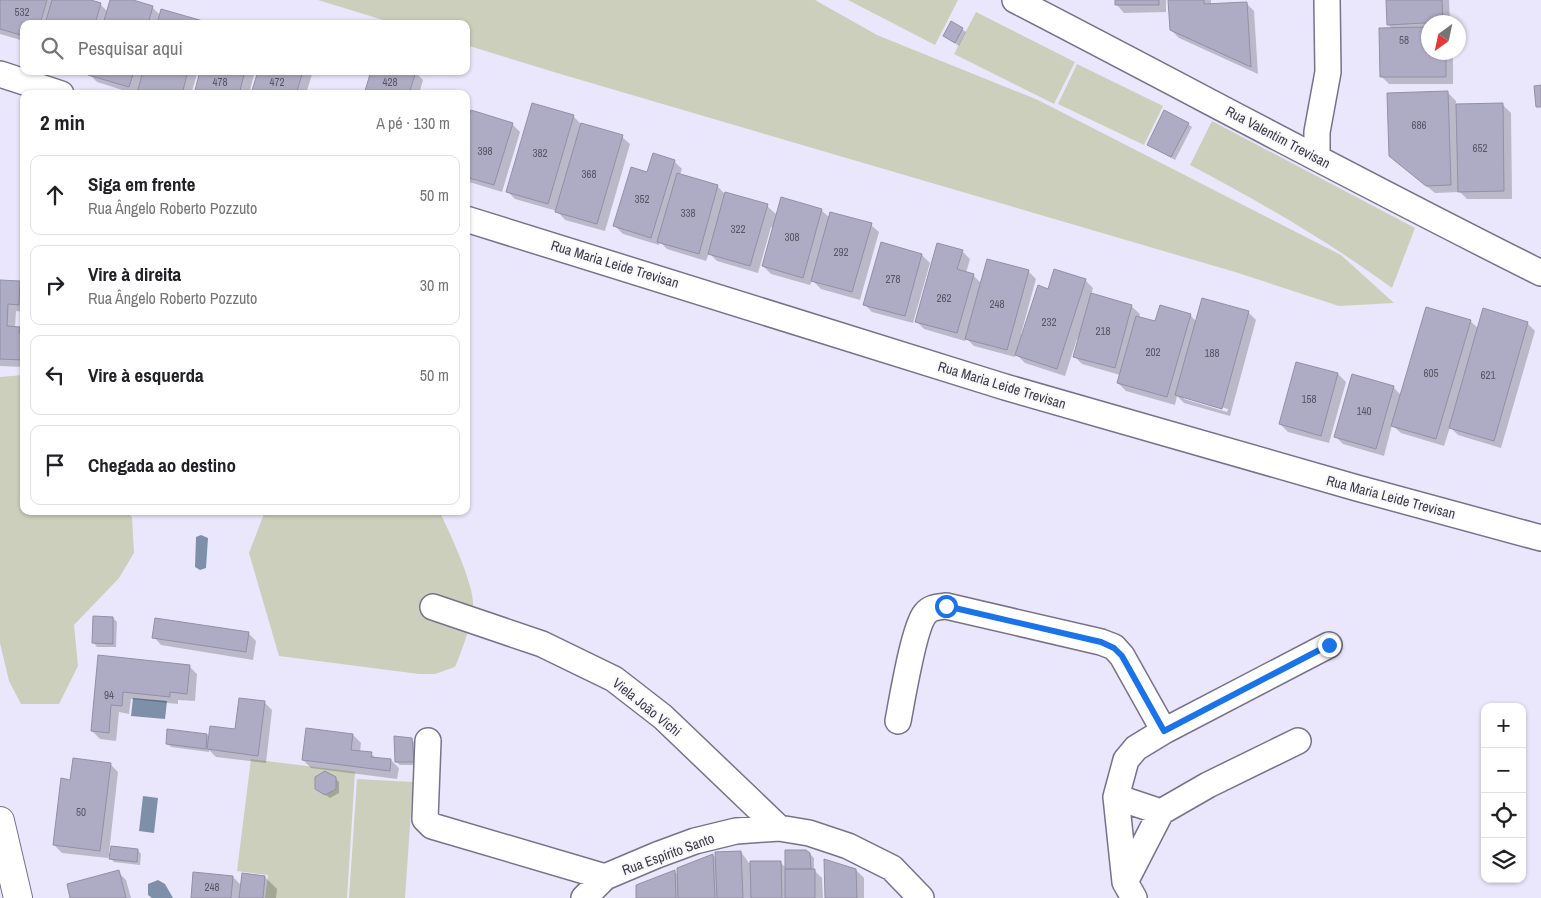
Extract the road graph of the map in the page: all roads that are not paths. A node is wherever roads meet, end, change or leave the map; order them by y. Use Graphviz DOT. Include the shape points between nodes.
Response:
graph roads {
  1 [pos="1015,0"];
  2 [pos="1327,0"];
  3 [pos="0,74"];
  4 [pos="49,90"];
  5 [pos="1317,157"];
  6 [pos="470,220"];
  7 [pos="1541,273"];
  8 [pos="1541,538"];
  9 [pos="433,607"];
  10 [pos="1329,645"];
  11 [pos="898,721"];
  12 [pos="1164,731"];
  13 [pos="428,741"];
  14 [pos="1298,741"];
  15 [pos="1116,797"];
  16 [pos="1160,812"];
  17 [pos="0,821"];
  18 [pos="778,828"];
  19 [pos="601,888"];
  20 [pos="1129,890"];
  21 [pos="18,898"];
  22 [pos="584,898"];
  23 [pos="921,898"];
  1 -- 5 [label="street, Rua Valentim Trevisan"];
  2 -- 5 [label="street" via="1328,72"];
  3 -- 4 [label="street"];
  5 -- 7 [label="street, Rua Valentim Trevisan" via="1396,201"];
  6 -- 8 [label="street, Rua Maria Leide Trevisan" via="1006,387"];
  9 -- 18 [label="street, Viela João Vichi" via="542,644 614,679 664,717"];
  10 -- 12 [label="street"];
  11 -- 12 [label="street" via="924,614 933,607 946,606 1101,642 1114,648 1122,656"];
  12 -- 15 [label="street" via="1136,748 1126,760"];
  13 -- 19 [label="street" via="425,820 432,826"];
  14 -- 16 [label="street"];
  15 -- 16 [label="street"];
  15 -- 20 [label="street"];
  16 -- 20 [label="street"];
  17 -- 21 [label="street"];
  18 -- 19 [label="street, Rua Espírito Santo" via="736,832 695,841"];
  18 -- 23 [label="street, Rua Espírito Santo" via="809,833 848,846 892,868"];
  19 -- 22 [label="street, Rua Espírito Santo"];
}
